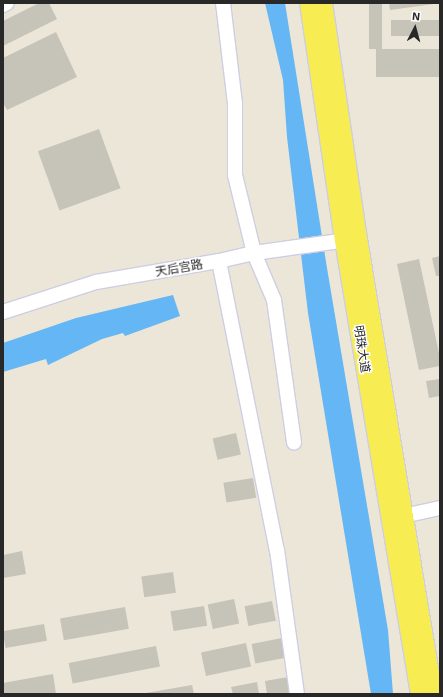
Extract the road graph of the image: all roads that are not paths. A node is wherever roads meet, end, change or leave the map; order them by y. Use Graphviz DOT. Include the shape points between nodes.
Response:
graph roads {
  1 [pos="7,3"];
  2 [pos="223,3"];
  3 [pos="309,3"];
  4 [pos="323,3"];
  5 [pos="3,5"];
  6 [pos="345,240"];
  7 [pos="254,253"];
  8 [pos="219,261"];
  9 [pos="3,312"];
  10 [pos="294,443"];
  11 [pos="440,508"];
  12 [pos="396,517"];
  13 [pos="297,694"];
  14 [pos="420,694"];
  15 [pos="433,694"];
  1 -- 5 [label="street"];
  2 -- 7 [label="street" via="235,103 235,175"];
  3 -- 6 [label="main road, 明珠大道"];
  4 -- 6 [label="main road, 明珠大道"];
  6 -- 7 [label="street, 天后宫路"];
  6 -- 12 [label="main road, 明珠大道"];
  7 -- 8 [label="street, 天后宫路"];
  7 -- 10 [label="street" via="274,300"];
  8 -- 9 [label="street, 天后宫路" via="96,282"];
  8 -- 13 [label="street" via="277,550"];
  11 -- 12 [label="street"];
  12 -- 14 [label="main road, 明珠大道"];
  12 -- 15 [label="main road, 明珠大道"];
}
